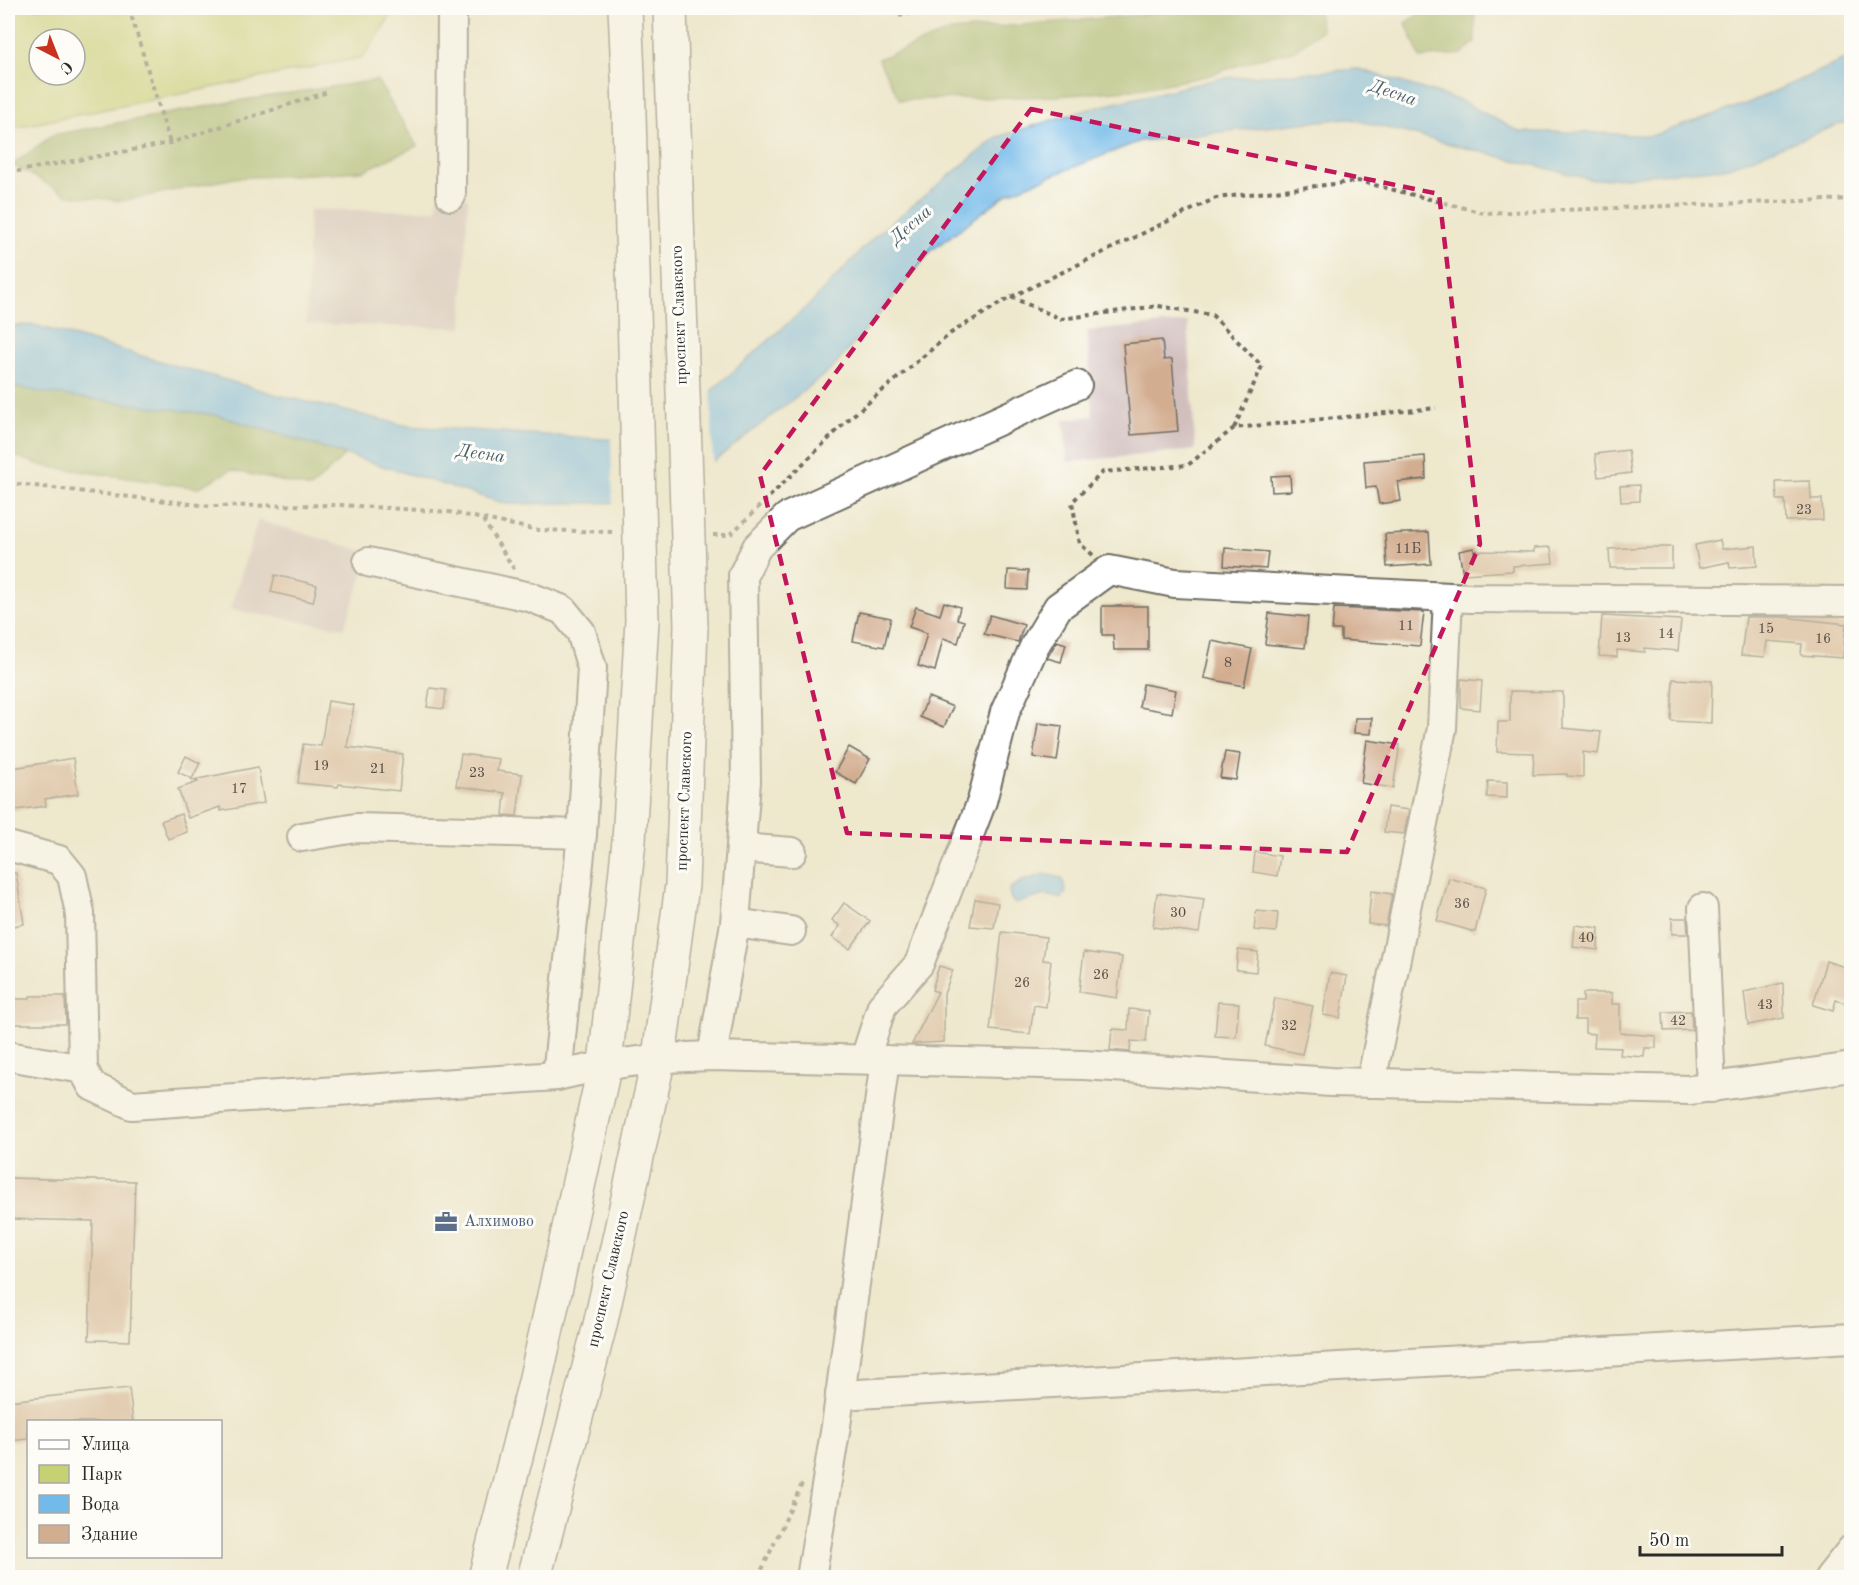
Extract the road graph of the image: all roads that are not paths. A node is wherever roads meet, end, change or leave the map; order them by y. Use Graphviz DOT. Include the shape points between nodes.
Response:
graph roads {
  1 [pos="452,8"];
  2 [pos="625,8"];
  3 [pos="670,8"];
  4 [pos="451,196"];
  5 [pos="1077,386"];
  6 [pos="368,562"];
  7 [pos="1448,597"];
  8 [pos="1851,601"];
  9 [pos="582,834"];
  10 [pos="302,837"];
  11 [pos="8,846"];
  12 [pos="741,848"];
  13 [pos="792,852"];
  14 [pos="1703,908"];
  15 [pos="735,923"];
  16 [pos="791,931"];
  17 [pos="8,1056"];
  18 [pos="712,1056"];
  19 [pos="659,1057"];
  20 [pos="875,1060"];
  21 [pos="605,1064"];
  22 [pos="1851,1067"];
  23 [pos="83,1069"];
  24 [pos="556,1076"];
  25 [pos="1371,1083"];
  26 [pos="1711,1088"];
  27 [pos="1851,1338"];
  28 [pos="840,1395"];
  29 [pos="1851,1549"];
  30 [pos="485,1578"];
  31 [pos="534,1578"];
  32 [pos="810,1578"];
  33 [pos="1829,1578"];
  1 -- 4 [label="street"];
  2 -- 21 [label="main road, bridge" via="642,620 629,841"];
  3 -- 19 [label="main road, проспект Славского, bridge" via="691,626 682,885"];
  5 -- 12 [label="street" via="787,517 758,547 743,575 746,781"];
  6 -- 9 [label="street" via="530,597 563,610 581,632 592,668"];
  7 -- 8 [label="street"];
  7 -- 20 [label="street" via="1175,583 1109,570 1058,607 1035,645 1005,712 982,801 919,964 882,1006"];
  7 -- 25 [label="street" via="1442,728"];
  9 -- 10 [label="street" via="356,828"];
  9 -- 24 [label="street"];
  11 -- 23 [label="street" via="59,860 72,876 80,913"];
  12 -- 13 [label="street"];
  12 -- 15 [label="street"];
  14 -- 26 [label="street"];
  15 -- 16 [label="street"];
  15 -- 18 [label="street"];
  17 -- 23 [label="street"];
  18 -- 19 [label="street"];
  18 -- 20 [label="street"];
  19 -- 21 [label="street"];
  19 -- 31 [label="main road, проспект Славского" via="600,1325"];
  20 -- 25 [label="street" via="1084,1065"];
  20 -- 28 [label="street"];
  21 -- 24 [label="street"];
  21 -- 30 [label="main road" via="535,1382"];
  22 -- 26 [label="street"];
  23 -- 24 [label="street" via="92,1086 132,1105"];
  25 -- 26 [label="street"];
  27 -- 28 [label="street"];
  28 -- 32 [label="street"];
  29 -- 33 [label="street"];
}
